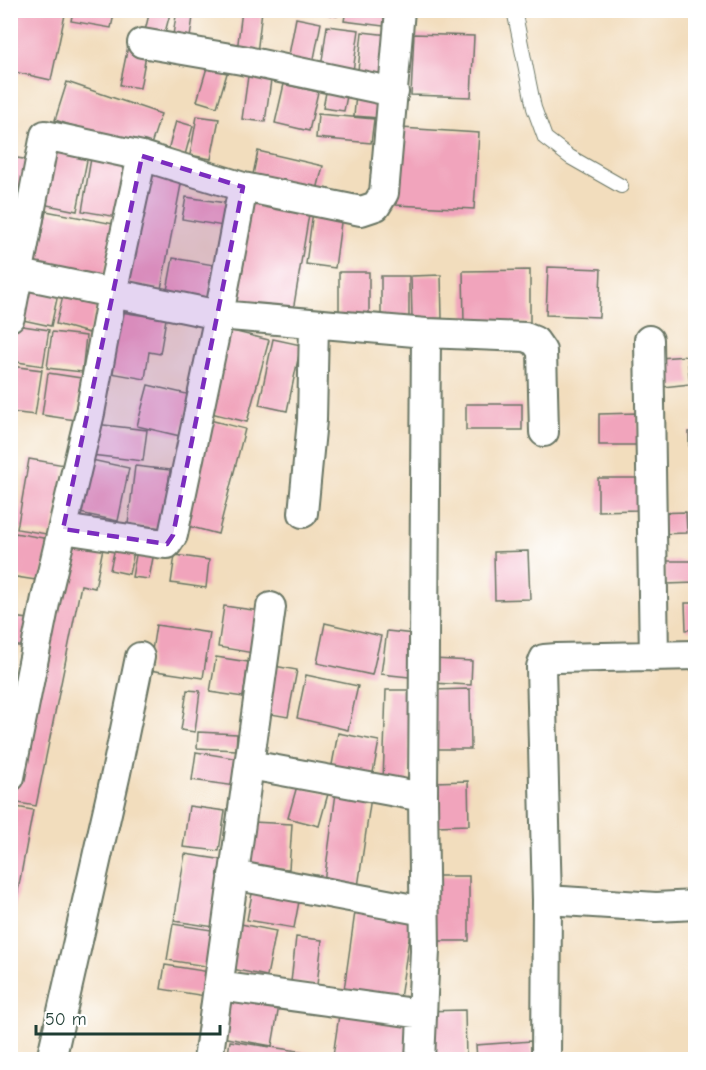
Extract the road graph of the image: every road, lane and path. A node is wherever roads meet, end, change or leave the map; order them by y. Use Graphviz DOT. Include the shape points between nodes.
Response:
graph roads {
  1 [pos="400,10"];
  2 [pos="514,10"];
  3 [pos="142,43"];
  4 [pos="394,92"];
  5 [pos="142,156"];
  6 [pos="621,186"];
  7 [pos="243,187"];
  8 [pos="15,273"];
  9 [pos="112,294"];
  10 [pos="219,315"];
  11 [pos="10,317"];
  12 [pos="314,324"];
  13 [pos="426,333"];
  14 [pos="649,340"];
  15 [pos="544,432"];
  16 [pos="303,513"];
  17 [pos="63,529"];
  18 [pos="271,607"];
  19 [pos="696,655"];
  20 [pos="140,657"];
  21 [pos="654,657"];
  22 [pos="250,765"];
  23 [pos="10,777"];
  24 [pos="423,797"];
  25 [pos="233,875"];
  26 [pos="547,900"];
  27 [pos="696,905"];
  28 [pos="424,911"];
  29 [pos="218,986"];
  30 [pos="422,1014"];
  31 [pos="51,1059"];
  32 [pos="208,1059"];
  33 [pos="420,1059"];
  34 [pos="546,1059"];
  1 -- 4 [label="street"];
  2 -- 6 [label="lane" via="534,108 545,138"];
  3 -- 4 [label="street"];
  4 -- 7 [label="street" via="384,194 376,206 361,211"];
  5 -- 7 [label="street"];
  5 -- 8 [label="street" via="45,135"];
  5 -- 9 [label="street"];
  7 -- 10 [label="street"];
  8 -- 9 [label="street"];
  8 -- 11 [label="street"];
  9 -- 10 [label="street"];
  9 -- 17 [label="street"];
  10 -- 12 [label="street"];
  10 -- 17 [label="street" via="173,535 167,544"];
  12 -- 13 [label="street"];
  12 -- 16 [label="street" via="312,420"];
  13 -- 15 [label="street" via="525,337 535,341 542,351"];
  13 -- 24 [label="street"];
  14 -- 21 [label="street"];
  17 -- 23 [label="street"];
  18 -- 22 [label="street"];
  19 -- 21 [label="street"];
  20 -- 31 [label="street"];
  21 -- 26 [label="street" via="544,659 541,668"];
  22 -- 24 [label="street"];
  22 -- 25 [label="street"];
  24 -- 28 [label="street"];
  25 -- 28 [label="street"];
  25 -- 29 [label="street"];
  26 -- 27 [label="street" via="646,907"];
  26 -- 34 [label="street"];
  28 -- 30 [label="street"];
  29 -- 30 [label="street"];
  29 -- 32 [label="street"];
  30 -- 33 [label="street"];
}
